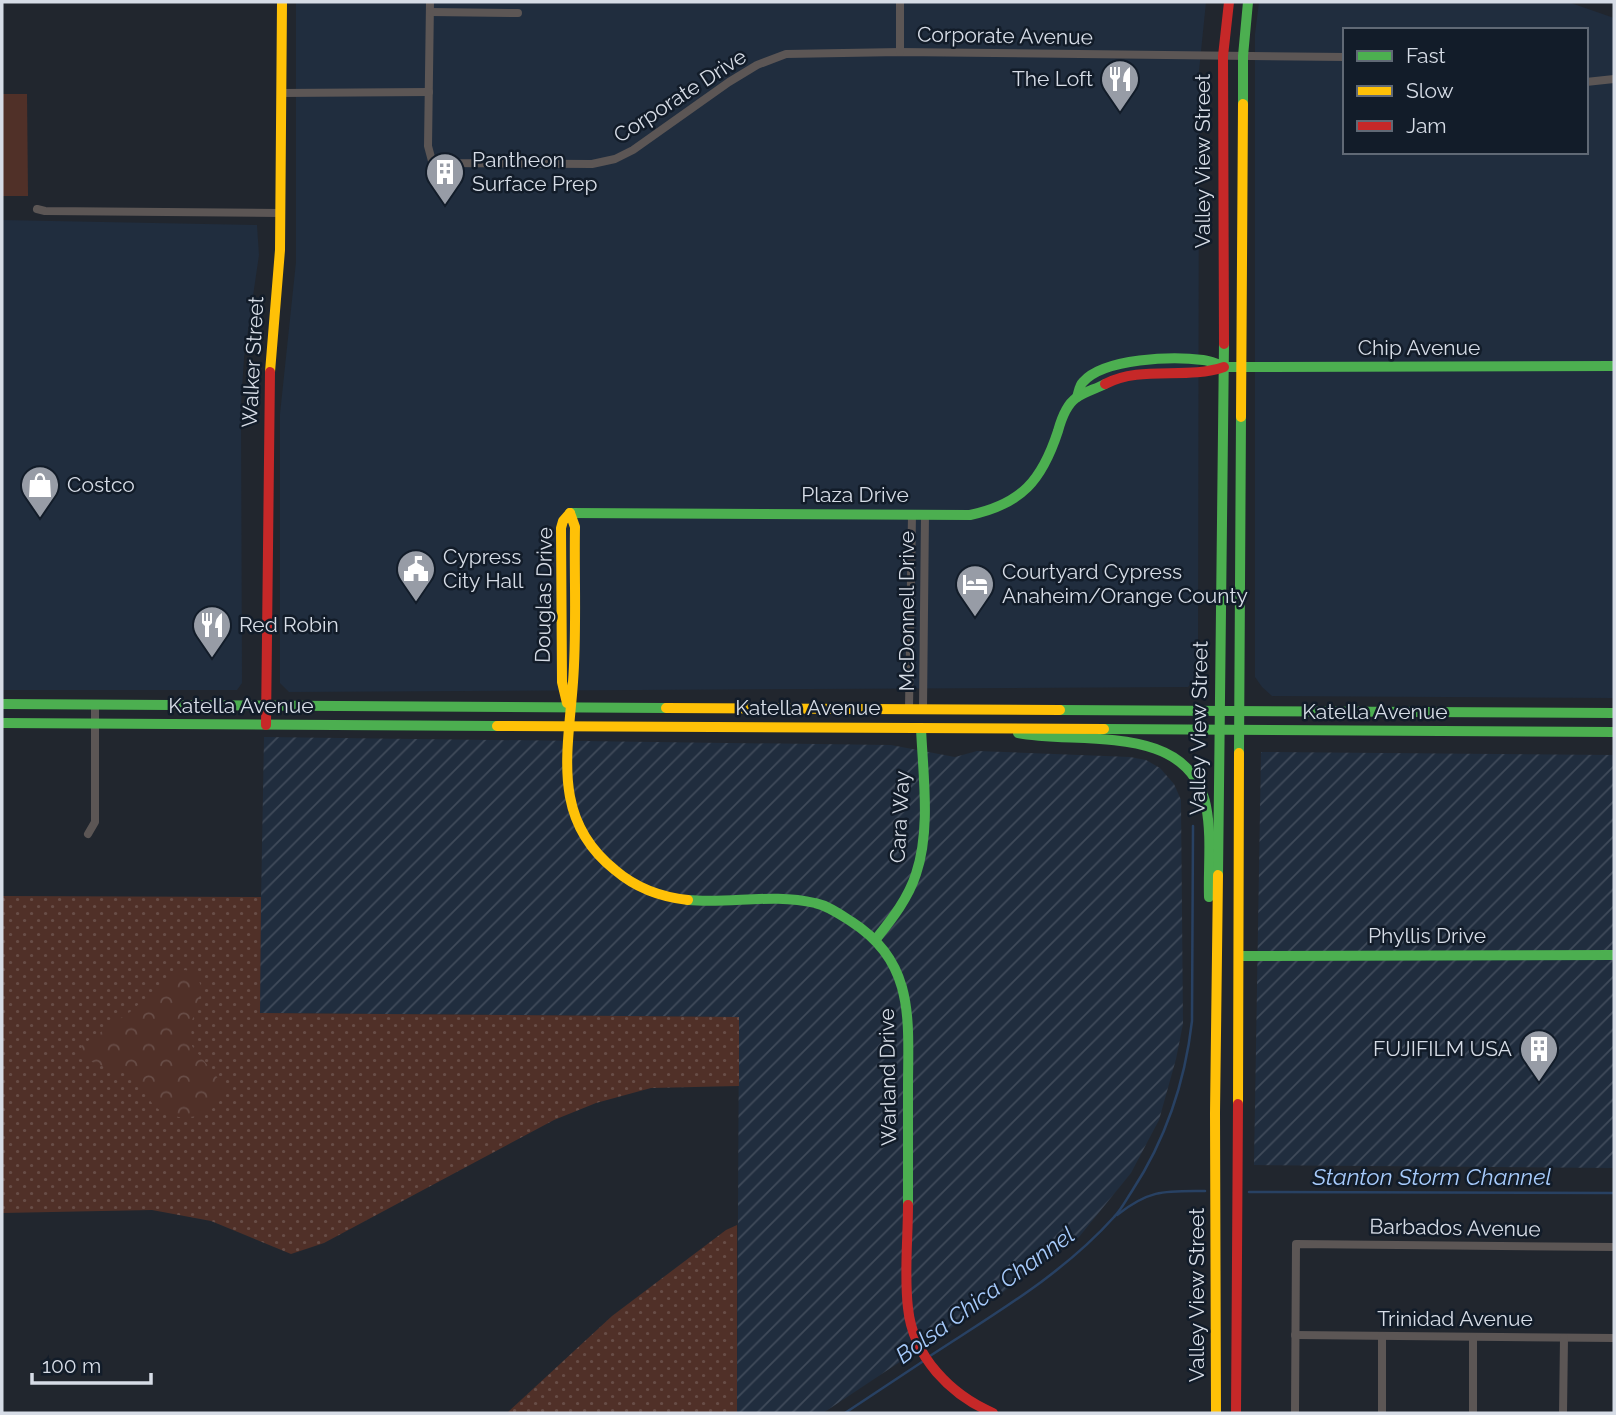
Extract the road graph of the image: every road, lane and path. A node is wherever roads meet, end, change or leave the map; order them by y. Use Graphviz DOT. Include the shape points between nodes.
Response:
graph roads {
  1 [pos="282,2"];
  2 [pos="430,2"];
  3 [pos="901,2"];
  4 [pos="1229,2"];
  5 [pos="1248,2"];
  6 [pos="430,12"];
  7 [pos="518,13"];
  8 [pos="900,52"];
  9 [pos="786,54"];
  10 [pos="1223,56"];
  11 [pos="1243,56"];
  12 [pos="1343,57"];
  13 [pos="1614,79"];
  14 [pos="1588,82"];
  15 [pos="429,92"];
  16 [pos="281,93"];
  17 [pos="37,209"];
  18 [pos="280,213"];
  19 [pos="1614,366"];
  20 [pos="1224,367"];
  21 [pos="1241,368"];
  22 [pos="570,513"];
  23 [pos="912,514"];
  24 [pos="925,514"];
  25 [pos="2,704"];
  26 [pos="95,704"];
  27 [pos="266,706"];
  28 [pos="568,706"];
  29 [pos="909,708"];
  30 [pos="923,708"];
  31 [pos="950,708"];
  32 [pos="1219,710"];
  33 [pos="1240,711"];
  34 [pos="1614,713"];
  35 [pos="2,723"];
  36 [pos="95,724"];
  37 [pos="266,725"];
  38 [pos="567,726"];
  39 [pos="901,728"];
  40 [pos="921,728"];
  41 [pos="1004,729"];
  42 [pos="1218,730"];
  43 [pos="1240,730"];
  44 [pos="1614,732"];
  45 [pos="88,834"];
  46 [pos="876,939"];
  47 [pos="1216,946"];
  48 [pos="1614,955"];
  49 [pos="1239,956"];
  50 [pos="1614,1247"];
  51 [pos="1296,1335"];
  52 [pos="1382,1336"];
  53 [pos="1473,1337"];
  54 [pos="1564,1338"];
  55 [pos="1614,1338"];
  56 [pos="993,1413"];
  57 [pos="1216,1413"];
  58 [pos="1236,1413"];
  59 [pos="1295,1413"];
  60 [pos="1382,1413"];
  61 [pos="1473,1413"];
  62 [pos="1563,1413"];
  1 -- 16 [label="main road, Walker Street"];
  2 -- 6 [label="street"];
  3 -- 8 [label="street"];
  4 -- 10 [label="main road, Valley View Street"];
  5 -- 11 [label="main road, Valley View Street"];
  6 -- 7 [label="street"];
  6 -- 15 [label="street"];
  8 -- 9 [label="street, Corporate Avenue"];
  8 -- 10 [label="street, Corporate Avenue"];
  9 -- 15 [label="street, Corporate Drive" via="748,71 633,150 592,164 432,161"];
  10 -- 11 [label="street, Corporate Avenue"];
  10 -- 20 [label="main road, Valley View Street"];
  11 -- 12 [label="street, Corporate Avenue"];
  11 -- 21 [label="main road, Valley View Street"];
  13 -- 14 [label="street"];
  15 -- 16 [label="street"];
  16 -- 18 [label="main road, Walker Street"];
  17 -- 18 [label="street"];
  18 -- 27 [label="main road, Walker Street" via="268,394"];
  19 -- 21 [label="main road, Chip Avenue"];
  20 -- 21 [label="main road, Chip Avenue"];
  20 -- 24 [label="main road, Plaza Drive" via="1206,360 1138,361 1118,364 1083,380 1060,419 1044,470 1032,486 1003,507 986,512"];
  20 -- 32 [label="main road, Valley View Street"];
  21 -- 33 [label="main road, Valley View Street"];
  22 -- 23 [label="main road, Plaza Drive"];
  22 -- 28 [label="main road, Douglas Drive" via="575,527 573,684"];
  23 -- 24 [label="main road, Plaza Drive"];
  23 -- 29 [label="street, McDonnell Drive"];
  24 -- 30 [label="street, McDonnell Drive"];
  25 -- 26 [label="main road, Katella Avenue"];
  26 -- 27 [label="main road, Katella Avenue"];
  26 -- 36 [label="street"];
  27 -- 28 [label="main road, Katella Avenue"];
  27 -- 37 [label="main road, Walker Street"];
  28 -- 29 [label="main road, Katella Avenue"];
  28 -- 38 [label="main road, Douglas Drive"];
  29 -- 30 [label="main road, Katella Avenue"];
  30 -- 31 [label="main road, Katella Avenue"];
  30 -- 39 [label="main road" via="920,716"];
  31 -- 32 [label="main road, Katella Avenue"];
  31 -- 40 [label="main road"];
  32 -- 33 [label="main road, Katella Avenue"];
  32 -- 42 [label="main road, Valley View Street"];
  33 -- 34 [label="main road, Katella Avenue"];
  33 -- 43 [label="main road, Valley View Street"];
  35 -- 36 [label="main road, Katella Avenue"];
  36 -- 37 [label="main road, Katella Avenue"];
  36 -- 45 [label="street" via="95,822"];
  37 -- 38 [label="main road, Katella Avenue"];
  38 -- 39 [label="main road, Katella Avenue"];
  38 -- 46 [label="main road, Warland Drive" via="576,822 606,864 658,895 818,903"];
  39 -- 40 [label="main road, Katella Avenue"];
  40 -- 41 [label="main road, Katella Avenue"];
  40 -- 46 [label="main road, Cara Way" via="920,862 899,910"];
  41 -- 42 [label="main road, Katella Avenue"];
  41 -- 47 [label="main road" via="1036,738 1140,743 1162,750 1183,765 1199,786 1207,808 1210,930"];
  42 -- 43 [label="main road, Katella Avenue"];
  42 -- 47 [label="main road, Valley View Street"];
  43 -- 44 [label="main road, Katella Avenue"];
  43 -- 49 [label="main road, Valley View Street"];
  46 -- 56 [label="main road, Warland Drive" via="901,978 908,1010 908,1308 912,1329 941,1379"];
  47 -- 57 [label="main road, Valley View Street"];
  48 -- 49 [label="main road, Phyllis Drive"];
  49 -- 58 [label="main road, Valley View Street"];
  50 -- 51 [label="street, Barbados Avenue" via="1296,1244"];
  51 -- 52 [label="street, Trinidad Avenue"];
  51 -- 59 [label="street"];
  52 -- 53 [label="street, Trinidad Avenue"];
  52 -- 60 [label="street"];
  53 -- 54 [label="street, Trinidad Avenue"];
  53 -- 61 [label="street"];
  54 -- 55 [label="street, Trinidad Avenue"];
  54 -- 62 [label="street"];
}
